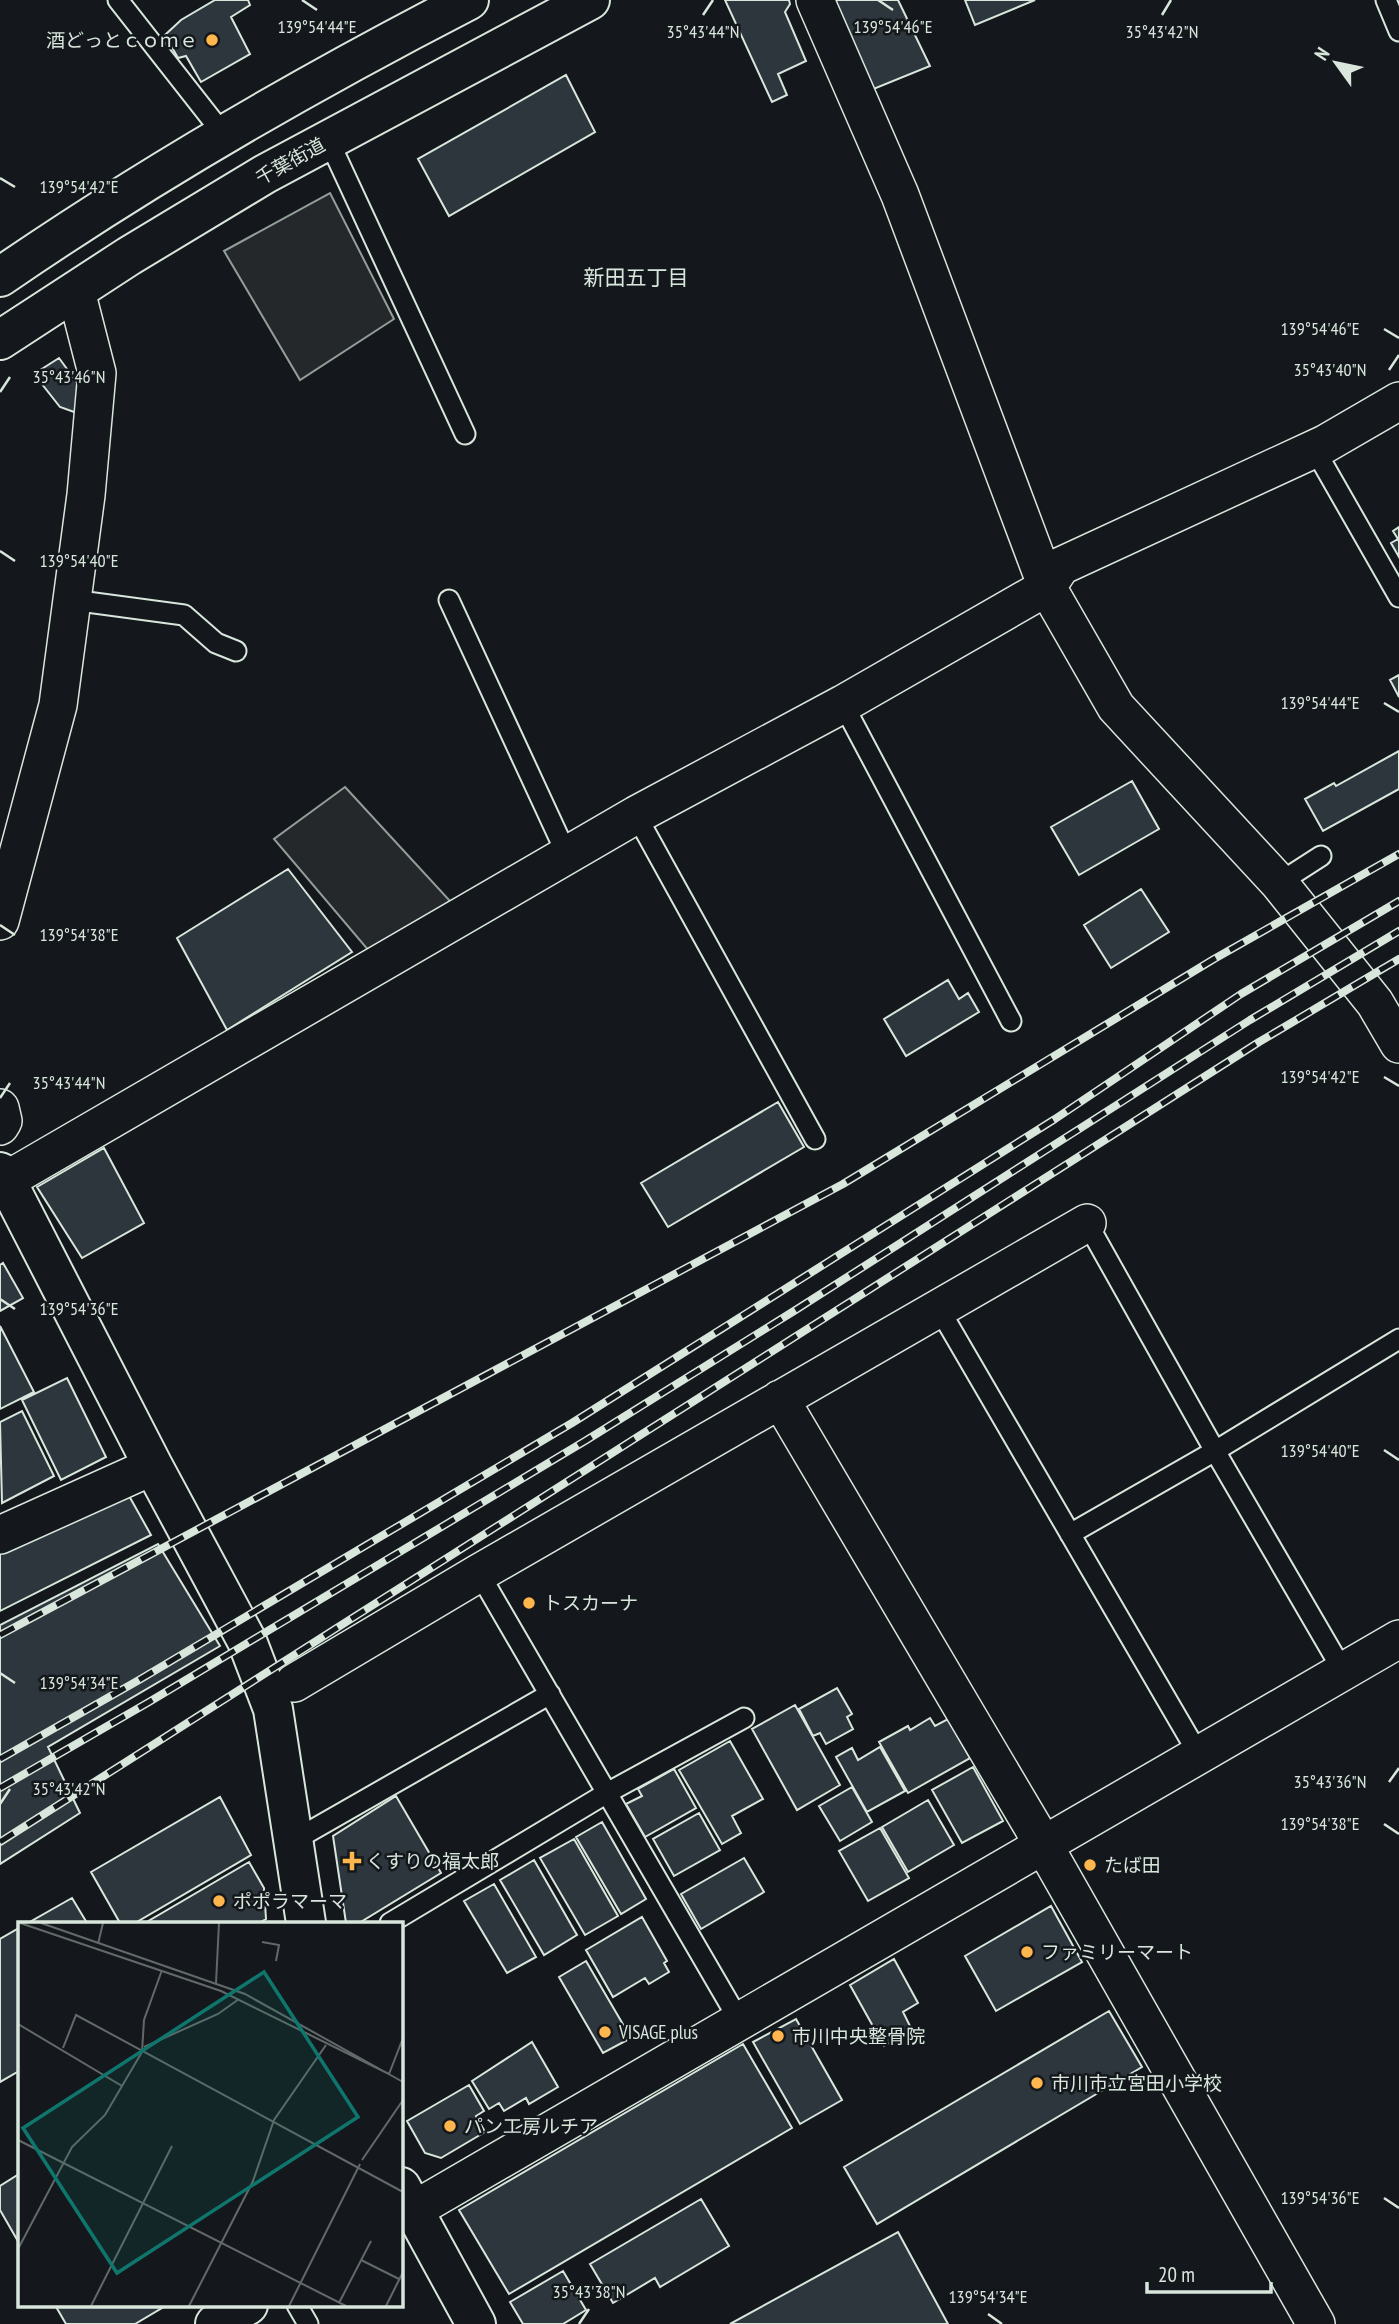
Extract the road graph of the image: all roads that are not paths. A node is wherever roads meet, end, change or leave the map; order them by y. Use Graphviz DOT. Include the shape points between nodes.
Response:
graph roads {
  1 [pos="118,0"];
  2 [pos="469,0"];
  3 [pos="590,0"];
  4 [pos="815,0"];
  5 [pos="1386,0"];
  6 [pos="1399,32"];
  7 [pos="224,135"];
  8 [pos="328,139"];
  9 [pos="0,276"];
  10 [pos="76,290"];
  11 [pos="0,340"];
  12 [pos="1399,401"];
  13 [pos="465,434"];
  14 [pos="1315,450"];
  15 [pos="1047,587"];
  16 [pos="1399,597"];
  17 [pos="72,600"];
  18 [pos="449,600"];
  19 [pos="236,651"];
  20 [pos="843,704"];
  21 [pos="636,815"];
  22 [pos="567,855"];
  23 [pos="1321,856"];
  24 [pos="1279,883"];
  25 [pos="0,921"];
  26 [pos="1012,1021"];
  27 [pos="1399,1044"];
  28 [pos="0,1108"];
  29 [pos="0,1126"];
  30 [pos="815,1139"];
  31 [pos="2,1179"];
  32 [pos="1087,1223"];
  33 [pos="938,1307"];
  34 [pos="1399,1339"];
  35 [pos="780,1399"];
  36 [pos="1215,1451"];
  37 [pos="153,1466"];
  38 [pos="1070,1534"];
  39 [pos="0,1535"];
  40 [pos="480,1573"];
  41 [pos="1399,1639"];
  42 [pos="1343,1671"];
  43 [pos="294,1683"];
  44 [pos="550,1694"];
  45 [pos="744,1718"];
  46 [pos="1199,1755"];
  47 [pos="607,1793"];
  48 [pos="293,1841"];
  49 [pos="1043,1844"];
  50 [pos="306,1922"];
  51 [pos="392,1922"];
  52 [pos="740,2022"];
  53 [pos="405,2205"];
  54 [pos="246,2306"];
  55 [pos="298,2306"];
  56 [pos="215,2324"];
  57 [pos="308,2324"];
  58 [pos="476,2324"];
  59 [pos="1315,2324"];
  1 -- 7 [label="lane"];
  2 -- 7 [label="main road"];
  3 -- 8 [label="main road, 千葉街道"];
  4 -- 15 [label="street" via="900,195"];
  5 -- 6 [label="lane"];
  7 -- 9 [label="main road"];
  8 -- 10 [label="main road, 千葉街道"];
  8 -- 13 [label="lane"];
  10 -- 11 [label="main road, 千葉街道"];
  10 -- 17 [label="street" via="97,373"];
  12 -- 14 [label="street"];
  14 -- 15 [label="street" via="1061,566"];
  14 -- 16 [label="lane"];
  15 -- 20 [label="street"];
  15 -- 24 [label="street" via="1116,707"];
  17 -- 19 [label="lane" via="184,614 216,643"];
  17 -- 25 [label="street" via="58,705"];
  18 -- 22 [label="lane"];
  20 -- 21 [label="street"];
  20 -- 26 [label="lane"];
  21 -- 22 [label="street"];
  21 -- 30 [label="lane"];
  22 -- 31 [label="street"];
  23 -- 24 [label="lane"];
  24 -- 27 [label="street" via="1375,1003"];
  28 -- 29 [label="street"];
  31 -- 37 [label="main road"];
  32 -- 33 [label="street"];
  32 -- 36 [label="lane"];
  33 -- 35 [label="street"];
  33 -- 38 [label="lane"];
  34 -- 36 [label="lane"];
  35 -- 40 [label="street"];
  35 -- 49 [label="street"];
  36 -- 38 [label="lane"];
  36 -- 42 [label="lane"];
  37 -- 39 [label="street"];
  37 -- 48 [label="main road" via="247,1641 273,1709"];
  38 -- 46 [label="lane"];
  40 -- 43 [label="street"];
  40 -- 44 [label="lane"];
  41 -- 42 [label="street"];
  42 -- 46 [label="street"];
  44 -- 47 [label="lane"];
  44 -- 48 [label="lane"];
  45 -- 47 [label="lane"];
  46 -- 49 [label="street"];
  47 -- 51 [label="lane"];
  47 -- 52 [label="lane"];
  48 -- 50 [label="main road"];
  49 -- 52 [label="street"];
  49 -- 59 [label="street"];
  52 -- 53 [label="street"];
  53 -- 58 [label="main road"];
  54 -- 56 [label="main road"];
  55 -- 57 [label="lane"];
}
